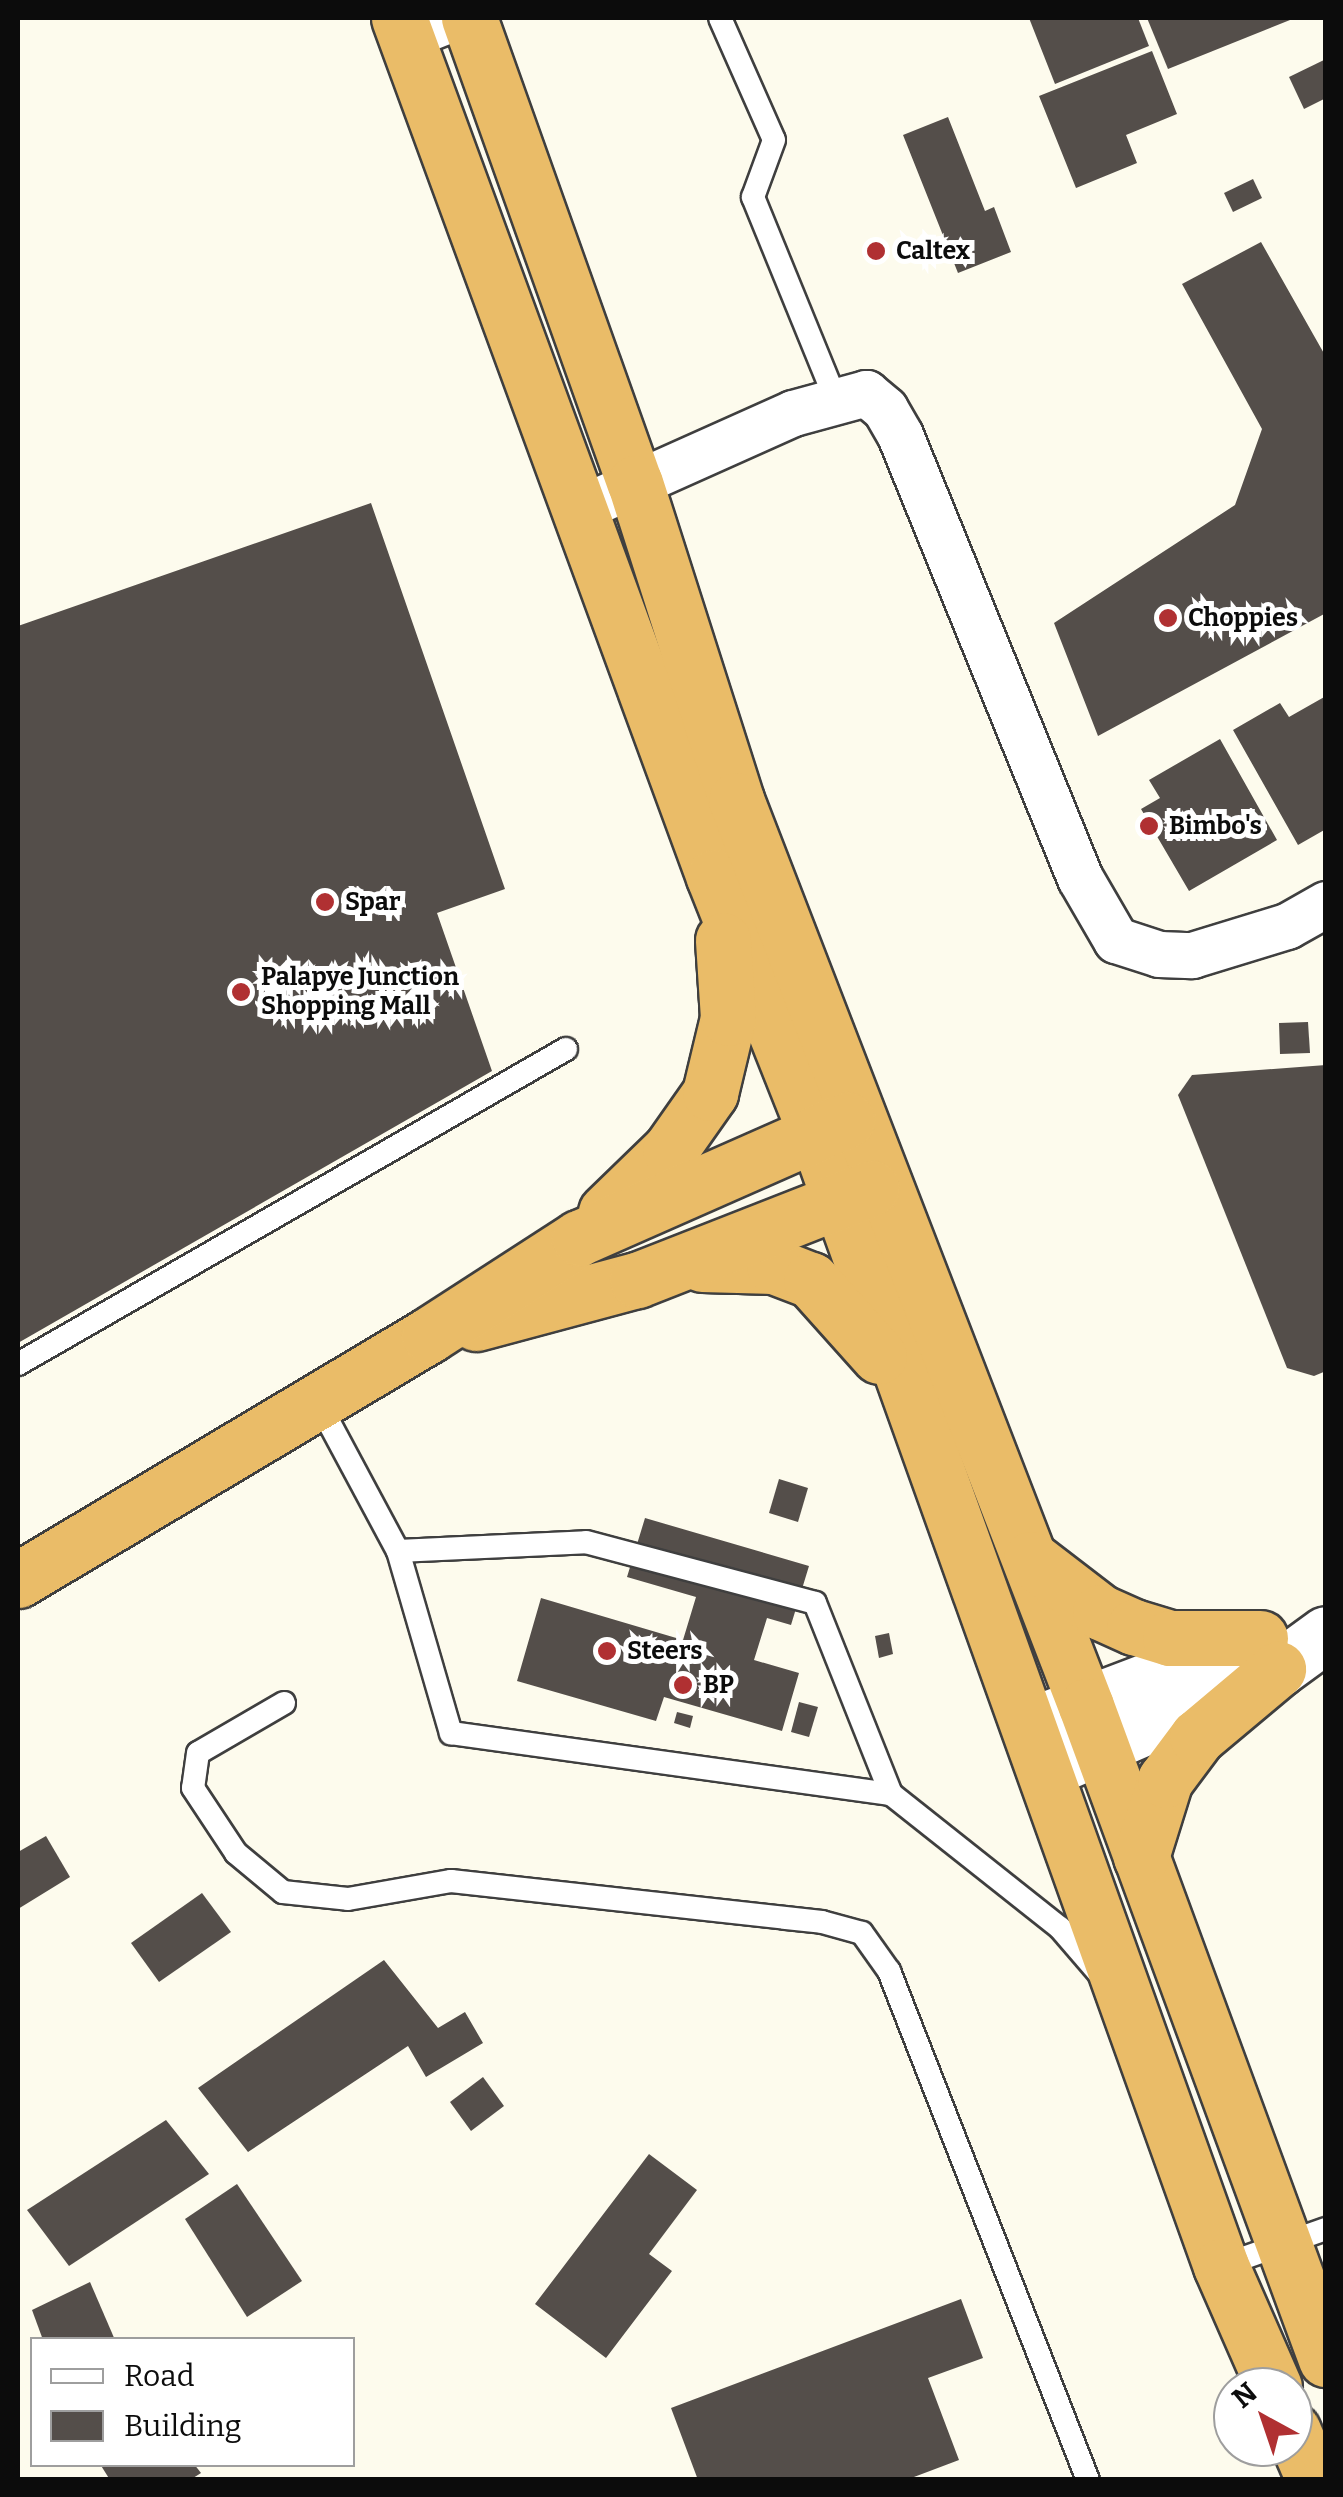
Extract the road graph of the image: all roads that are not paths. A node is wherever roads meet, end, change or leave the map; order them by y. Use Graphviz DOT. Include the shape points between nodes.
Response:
graph roads {
  1 [pos="469,18"];
  2 [pos="720,18"];
  3 [pos="419,24"];
  4 [pos="836,400"];
  5 [pos="635,484"];
  6 [pos="584,506"];
  7 [pos="714,877"];
  8 [pos="1326,904"];
  9 [pos="566,1049"];
  10 [pos="835,1125"];
  11 [pos="862,1192"];
  12 [pos="579,1238"];
  13 [pos="676,1265"];
  14 [pos="429,1336"];
  15 [pos="18,1364"];
  16 [pos="904,1391"];
  17 [pos="317,1400"];
  18 [pos="398,1551"];
  19 [pos="1028,1557"];
  20 [pos="18,1580"];
  21 [pos="1326,1631"];
  22 [pos="1269,1654"];
  23 [pos="284,1703"];
  24 [pos="1094,1726"];
  25 [pos="1039,1748"];
  26 [pos="891,1794"];
  27 [pos="1141,1857"];
  28 [pos="1136,2016"];
  29 [pos="1304,2237"];
  30 [pos="1221,2266"];
  31 [pos="1316,2302"];
  32 [pos="1247,2327"];
  33 [pos="1326,2359"];
  34 [pos="1265,2367"];
  35 [pos="1088,2480"];
  1 -- 5 [label="highway"];
  2 -- 4 [label="lane" via="774,140 753,197"];
  3 -- 6 [label="highway"];
  4 -- 5 [label="street"];
  4 -- 8 [label="street" via="866,393 885,408 900,435 1080,878 1116,940 1159,954 1192,955 1286,926"];
  5 -- 6 [label="street"];
  5 -- 10 [label="highway"];
  6 -- 7 [label="highway"];
  7 -- 10 [label="highway"];
  7 -- 12 [label="highway" via="728,1018 710,1093 670,1150"];
  9 -- 15 [label="lane"];
  10 -- 11 [label="highway"];
  10 -- 12 [label="highway"];
  11 -- 13 [label="highway"];
  11 -- 16 [label="highway"];
  11 -- 19 [label="highway"];
  12 -- 14 [label="highway"];
  13 -- 14 [label="highway"];
  13 -- 16 [label="highway" via="774,1266 811,1280 869,1340"];
  14 -- 17 [label="highway"];
  16 -- 25 [label="highway"];
  17 -- 18 [label="lane"];
  17 -- 20 [label="highway"];
  18 -- 26 [label="lane" via="586,1542 814,1604"];
  18 -- 26 [label="lane" via="450,1734"];
  19 -- 22 [label="highway" via="1100,1612 1134,1626"];
  19 -- 24 [label="highway"];
  21 -- 22 [label="street"];
  22 -- 24 [label="street"];
  22 -- 27 [label="highway" via="1165,1780"];
  23 -- 35 [label="lane" via="198,1753 193,1788 236,1852 282,1892 348,1899 451,1881 822,1922 862,1934 890,1970"];
  24 -- 25 [label="street"];
  24 -- 27 [label="highway"];
  25 -- 28 [label="highway"];
  26 -- 28 [label="lane" via="1060,1928"];
  27 -- 29 [label="highway"];
  28 -- 30 [label="highway"];
  29 -- 30 [label="lane"];
  29 -- 31 [label="highway"];
  30 -- 32 [label="highway"];
  31 -- 32 [label="lane"];
  31 -- 33 [label="highway"];
  32 -- 34 [label="highway"];
}
